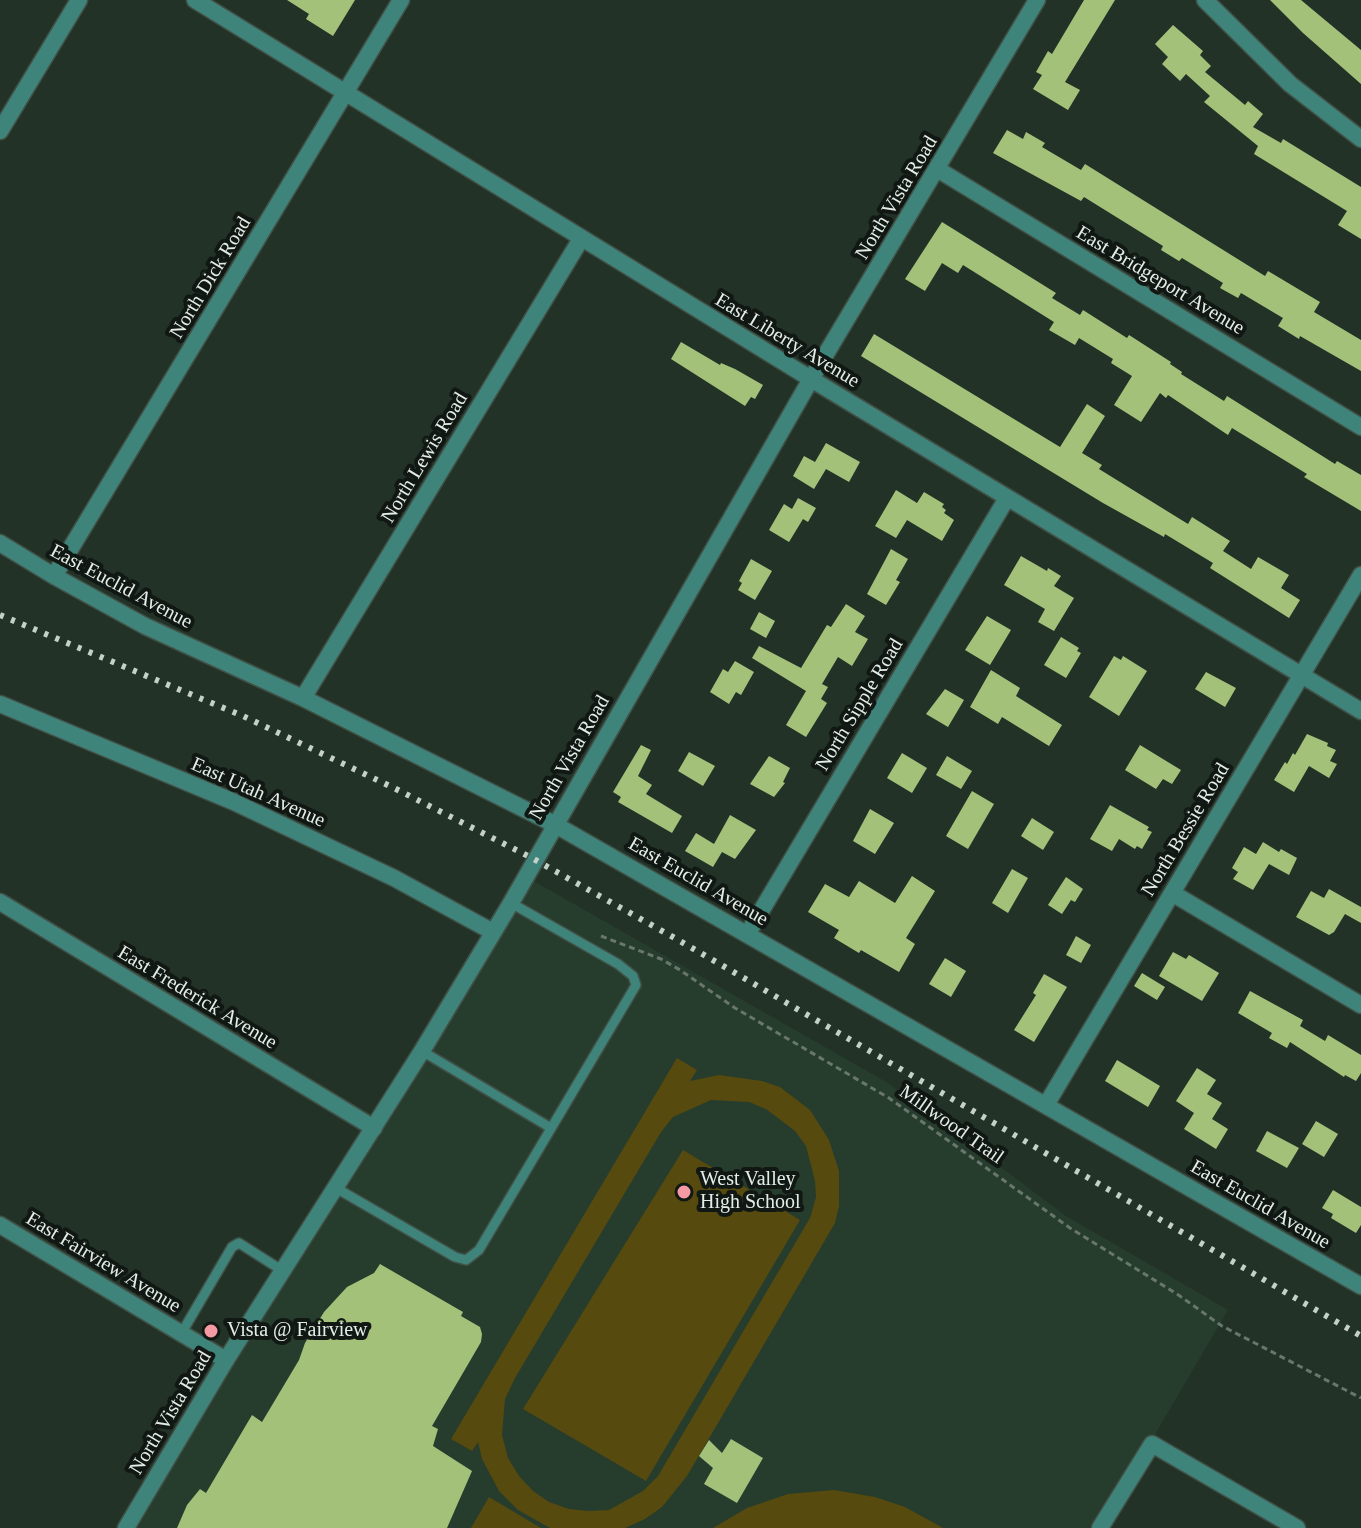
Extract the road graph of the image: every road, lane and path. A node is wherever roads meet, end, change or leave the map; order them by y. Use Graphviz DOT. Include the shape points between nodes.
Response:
graph roads {
  1 [pos="79,0"];
  2 [pos="195,0"];
  3 [pos="401,0"];
  4 [pos="1037,0"];
  5 [pos="1205,0"];
  6 [pos="346,92"];
  7 [pos="0,131"];
  8 [pos="1361,139"];
  9 [pos="937,169"];
  10 [pos="581,239"];
  11 [pos="811,379"];
  12 [pos="1361,427"];
  13 [pos="1007,498"];
  14 [pos="0,543"];
  15 [pos="1361,575"];
  16 [pos="54,576"];
  17 [pos="1301,675"];
  18 [pos="303,698"];
  19 [pos="0,704"];
  20 [pos="1361,711"];
  21 [pos="554,824"];
  22 [pos="1172,893"];
  23 [pos="0,902"];
  24 [pos="511,903"];
  25 [pos="493,932"];
  26 [pos="591,932"];
  27 [pos="748,933"];
  28 [pos="1361,1005"];
  29 [pos="422,1051"];
  30 [pos="1046,1105"];
  31 [pos="374,1128"];
  32 [pos="551,1128"];
  33 [pos="336,1188"];
  34 [pos="0,1225"];
  35 [pos="283,1271"];
  36 [pos="1361,1286"];
  37 [pos="181,1334"];
  38 [pos="226,1360"];
  39 [pos="1361,1398"];
  40 [pos="126,1528"];
  41 [pos="1100,1528"];
  42 [pos="1297,1528"];
  1 -- 7 [label="street"];
  2 -- 6 [label="street, East Liberty Avenue"];
  3 -- 6 [label="street, North Dick Road"];
  4 -- 9 [label="street, North Vista Road"];
  5 -- 8 [label="street" via="1290,84"];
  6 -- 10 [label="street, East Liberty Avenue"];
  6 -- 16 [label="street, North Dick Road"];
  9 -- 11 [label="street, North Vista Road"];
  9 -- 12 [label="street, East Bridgeport Avenue"];
  10 -- 11 [label="street, East Liberty Avenue"];
  10 -- 18 [label="street, North Lewis Road"];
  11 -- 13 [label="street, East Liberty Avenue"];
  11 -- 21 [label="street, North Vista Road"];
  13 -- 17 [label="street, East Liberty Avenue"];
  13 -- 27 [label="street, North Sipple Road"];
  14 -- 16 [label="street, East Euclid Avenue"];
  15 -- 17 [label="street, North Bessie Road"];
  16 -- 18 [label="street, East Euclid Avenue" via="145,626"];
  17 -- 20 [label="street, East Liberty Avenue"];
  17 -- 22 [label="street, North Bessie Road"];
  18 -- 21 [label="street, East Euclid Avenue"];
  19 -- 25 [label="street, East Utah Avenue" via="234,802"];
  21 -- 24 [label="street, North Vista Road"];
  21 -- 27 [label="street, East Euclid Avenue"];
  22 -- 28 [label="street"];
  22 -- 30 [label="street, North Bessie Road"];
  23 -- 31 [label="street, East Frederick Avenue"];
  24 -- 25 [label="street, North Vista Road"];
  24 -- 32 [label="lane" via="618,964 636,985"];
  25 -- 29 [label="street, North Vista Road"];
  26 -- 39 [label="path, Millwood Trail" via="669,963 889,1098 1070,1228 1222,1326"];
  27 -- 30 [label="street, East Euclid Avenue"];
  29 -- 31 [label="street, North Vista Road"];
  29 -- 32 [label="lane"];
  30 -- 36 [label="street, East Euclid Avenue"];
  31 -- 33 [label="street, North Vista Road"];
  32 -- 33 [label="lane" via="479,1250 466,1260"];
  33 -- 35 [label="street, North Vista Road"];
  34 -- 37 [label="street, East Fairview Avenue"];
  35 -- 37 [label="lane" via="239,1243 232,1247"];
  35 -- 38 [label="street, North Vista Road"];
  37 -- 38 [label="street, East Fairview Avenue"];
  38 -- 40 [label="street, North Vista Road"];
  41 -- 42 [label="street" via="1152,1444"];
}
